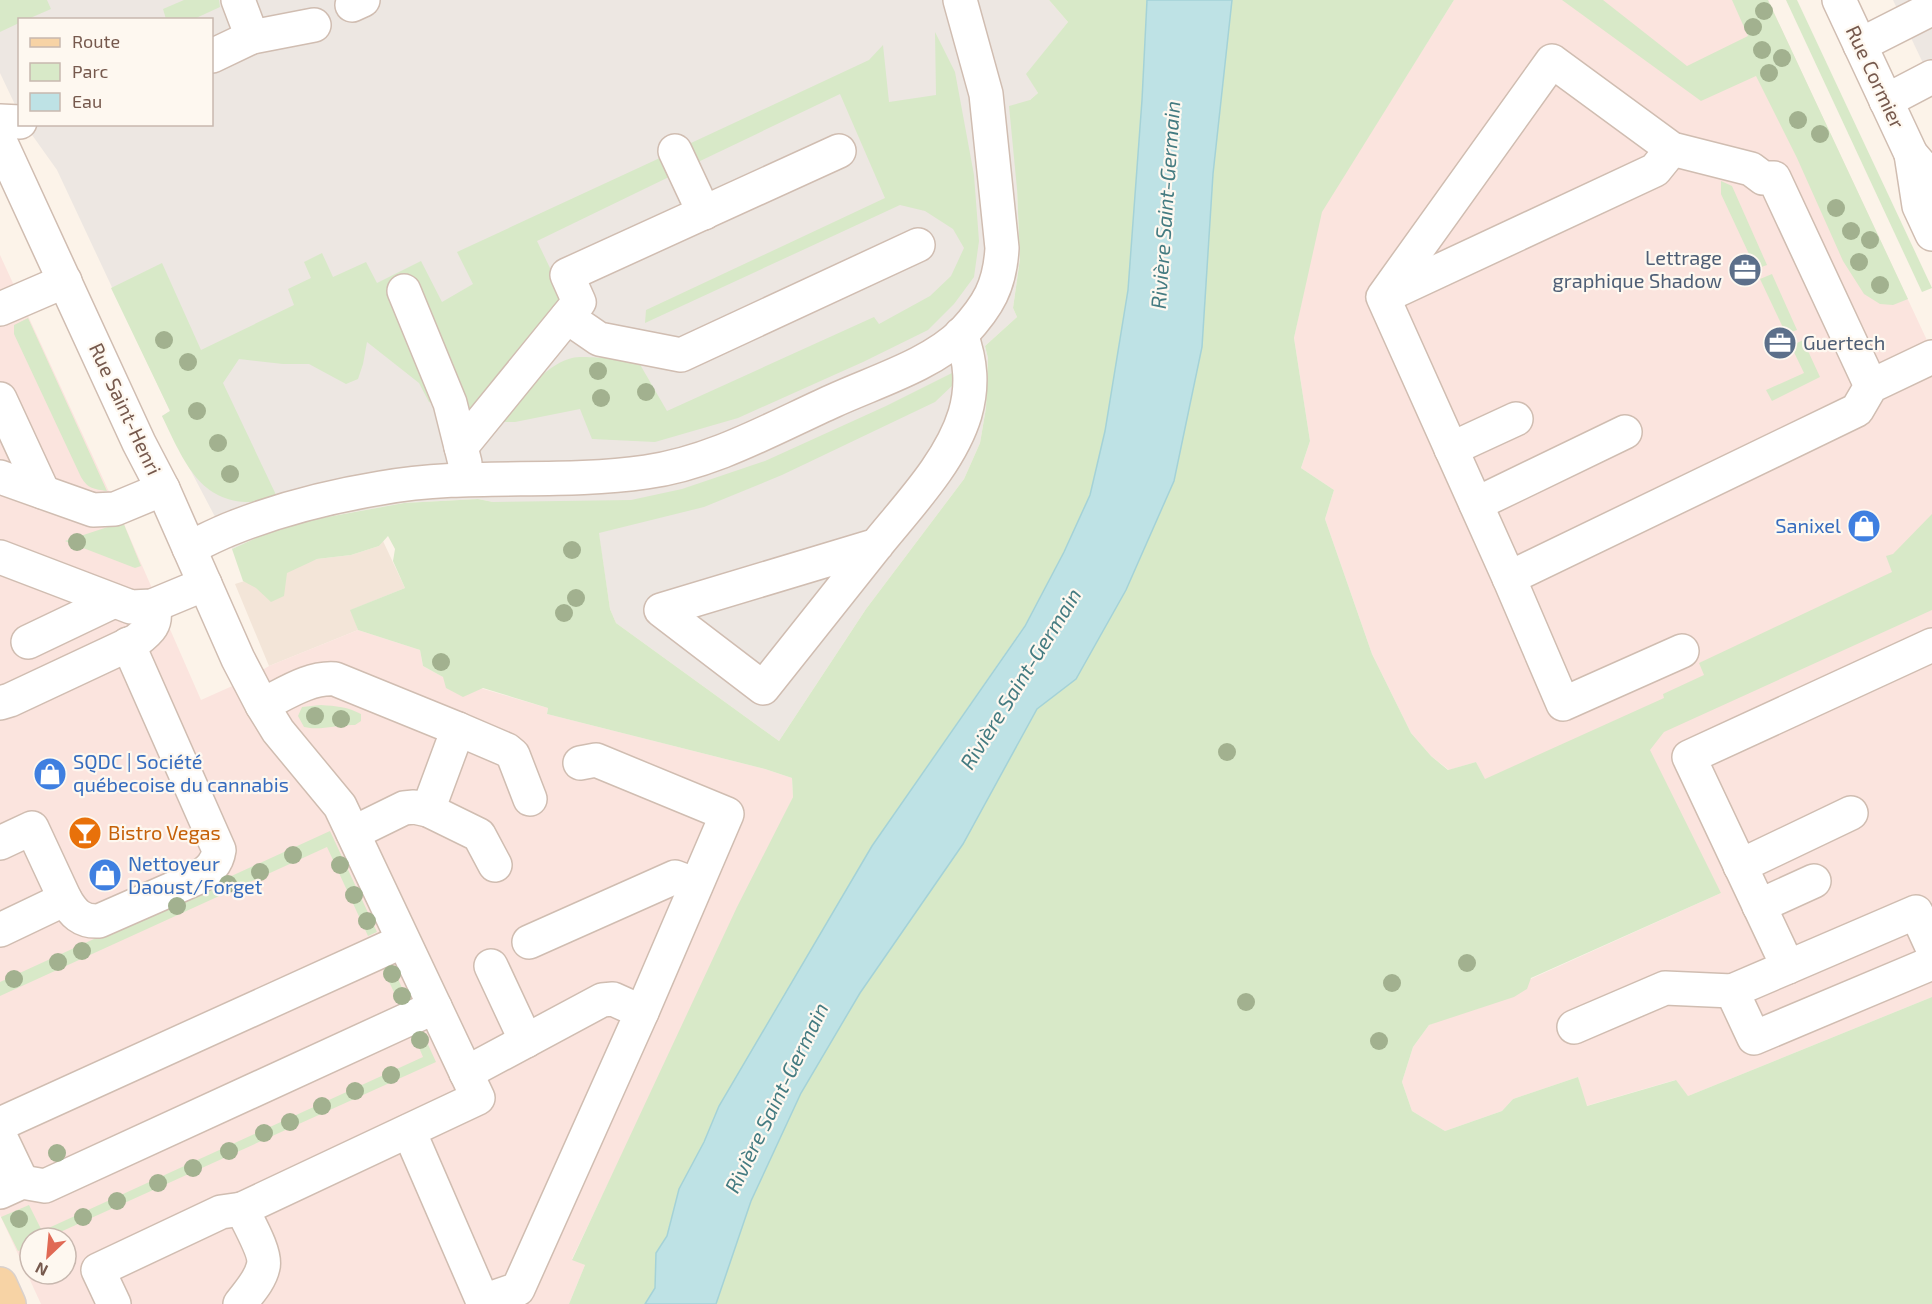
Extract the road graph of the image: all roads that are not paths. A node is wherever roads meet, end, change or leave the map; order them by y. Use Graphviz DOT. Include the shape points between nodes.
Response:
graph roads {
  1 [pos="238,0"];
  2 [pos="960,0"];
  3 [pos="1839,0"];
  4 [pos="1929,10"];
  5 [pos="314,25"];
  6 [pos="252,37"];
  7 [pos="1860,45"];
  8 [pos="213,56"];
  9 [pos="1932,77"];
  10 [pos="1886,101"];
  11 [pos="0,122"];
  12 [pos="18,122"];
  13 [pos="0,141"];
  14 [pos="1672,148"];
  15 [pos="675,150"];
  16 [pos="839,151"];
  17 [pos="1911,154"];
  18 [pos="1932,179"];
  19 [pos="704,213"];
  20 [pos="1932,234"];
  21 [pos="918,244"];
  22 [pos="65,281"];
  23 [pos="404,291"];
  24 [pos="1383,297"];
  25 [pos="0,309"];
  26 [pos="567,317"];
  27 [pos="961,334"];
  28 [pos="1932,357"];
  29 [pos="1871,386"];
  30 [pos="0,399"];
  31 [pos="1516,419"];
  32 [pos="1625,432"];
  33 [pos="461,447"];
  34 [pos="1451,449"];
  35 [pos="0,477"];
  36 [pos="469,480"];
  37 [pos="163,489"];
  38 [pos="43,492"];
  39 [pos="1476,504"];
  40 [pos="877,545"];
  41 [pos="189,548"];
  42 [pos="0,557"];
  43 [pos="1509,578"];
  44 [pos="205,584"];
  45 [pos="114,601"];
  46 [pos="152,606"];
  47 [pos="27,642"];
  48 [pos="128,644"];
  49 [pos="1932,645"];
  50 [pos="1682,651"];
  51 [pos="255,692"];
  52 [pos="0,703"];
  53 [pos="458,729"];
  54 [pos="580,763"];
  55 [pos="530,799"];
  56 [pos="428,810"];
  57 [pos="1851,813"];
  58 [pos="353,833"];
  59 [pos="0,843"];
  60 [pos="495,865"];
  61 [pos="1740,866"];
  62 [pos="1814,881"];
  63 [pos="696,885"];
  64 [pos="65,899"];
  65 [pos="1759,906"];
  66 [pos="0,930"];
  67 [pos="403,941"];
  68 [pos="528,942"];
  69 [pos="1932,947"];
  70 [pos="1932,963"];
  71 [pos="491,966"];
  72 [pos="1788,967"];
  73 [pos="1732,991"];
  74 [pos="435,1007"];
  75 [pos="642,1012"];
  76 [pos="1574,1027"];
  77 [pos="526,1041"];
  78 [pos="466,1074"];
  79 [pos="0,1124"];
  80 [pos="409,1131"];
  81 [pos="0,1136"];
  82 [pos="11,1187"];
  83 [pos="242,1209"];
  84 [pos="0,1284"];
  85 [pos="484,1303"];
  86 [pos="9,1304"];
  87 [pos="114,1304"];
  88 [pos="240,1304"];
  1 -- 6 [label="street"];
  2 -- 27 [label="street" via="986,94 1002,248 995,288"];
  3 -- 7 [label="street, Rue Cormier"];
  4 -- 7 [label="street"];
  5 -- 6 [label="street"];
  6 -- 8 [label="street"];
  7 -- 10 [label="street, Rue Cormier"];
  9 -- 10 [label="street"];
  10 -- 17 [label="street, Rue Cormier"];
  11 -- 12 [label="street"];
  13 -- 22 [label="street, Rue Saint-Henri"];
  14 -- 24 [label="street" via="1655,170"];
  14 -- 24 [label="street" via="1552,61"];
  14 -- 29 [label="street" via="1751,168 1763,178 1774,178"];
  15 -- 19 [label="street"];
  16 -- 19 [label="street"];
  17 -- 18 [label="street, Rue Cormier"];
  17 -- 20 [label="street, Rue Cormier" via="1919,206"];
  19 -- 26 [label="street" via="567,275 579,302"];
  21 -- 26 [label="street" via="681,355 599,339"];
  22 -- 25 [label="street"];
  22 -- 37 [label="street, Rue Saint-Henri"];
  23 -- 33 [label="street" via="450,403"];
  24 -- 34 [label="street"];
  26 -- 33 [label="street"];
  27 -- 36 [label="street" via="939,352 908,368 742,443 695,460 648,472 601,477"];
  27 -- 40 [label="street" via="971,377 964,415 927,483"];
  28 -- 29 [label="street"];
  29 -- 43 [label="street" via="1857,410"];
  30 -- 38 [label="street"];
  31 -- 34 [label="street"];
  32 -- 39 [label="street"];
  33 -- 36 [label="street"];
  34 -- 39 [label="street"];
  35 -- 38 [label="street"];
  36 -- 41 [label="street" via="414,483 342,496 235,527"];
  37 -- 38 [label="street" via="106,511"];
  37 -- 41 [label="street, Rue Saint-Henri"];
  39 -- 43 [label="street"];
  40 -- 40 [label="street" via="763,688 661,610 672,607"];
  41 -- 44 [label="street, Rue Saint-Henri"];
  42 -- 45 [label="street"];
  43 -- 50 [label="street" via="1563,705"];
  44 -- 46 [label="street"];
  44 -- 51 [label="street, Rue Saint-Henri"];
  45 -- 46 [label="street" via="131,607"];
  45 -- 47 [label="street"];
  46 -- 48 [label="street" via="154,622 149,631"];
  48 -- 52 [label="street"];
  48 -- 64 [label="street" via="219,850 218,857 206,873 99,921 78,916"];
  49 -- 61 [label="street" via="1689,757"];
  51 -- 53 [label="street" via="335,679"];
  51 -- 58 [label="street, Rue Saint-Henri" via="278,731 340,806"];
  53 -- 55 [label="street" via="513,754"];
  53 -- 56 [label="street"];
  54 -- 63 [label="street" via="596,760 727,814"];
  56 -- 58 [label="street" via="404,808"];
  56 -- 60 [label="street" via="478,835"];
  57 -- 61 [label="street"];
  58 -- 67 [label="street, Rue Saint-Henri"];
  59 -- 64 [label="street" via="32,828"];
  61 -- 65 [label="street"];
  62 -- 65 [label="street"];
  63 -- 68 [label="street" via="675,877"];
  63 -- 75 [label="street"];
  64 -- 66 [label="street"];
  65 -- 72 [label="street"];
  67 -- 74 [label="street, Rue Saint-Henri"];
  67 -- 79 [label="street"];
  69 -- 72 [label="street" via="1916,912"];
  70 -- 73 [label="street" via="1754,1038"];
  71 -- 77 [label="street"];
  72 -- 73 [label="street"];
  73 -- 76 [label="street" via="1665,988"];
  74 -- 78 [label="street, Rue Saint-Henri"];
  74 -- 82 [label="street" via="45,1186"];
  75 -- 77 [label="street" via="613,999 602,1000"];
  75 -- 85 [label="street" via="518,1289"];
  77 -- 78 [label="street"];
  78 -- 80 [label="street, Rue Saint-Henri" via="478,1098"];
  80 -- 83 [label="street"];
  80 -- 85 [label="street"];
  81 -- 82 [label="street"];
  83 -- 87 [label="street" via="221,1212 98,1270"];
  83 -- 88 [label="street" via="264,1265"];
  84 -- 86 [label="main road"];
}
